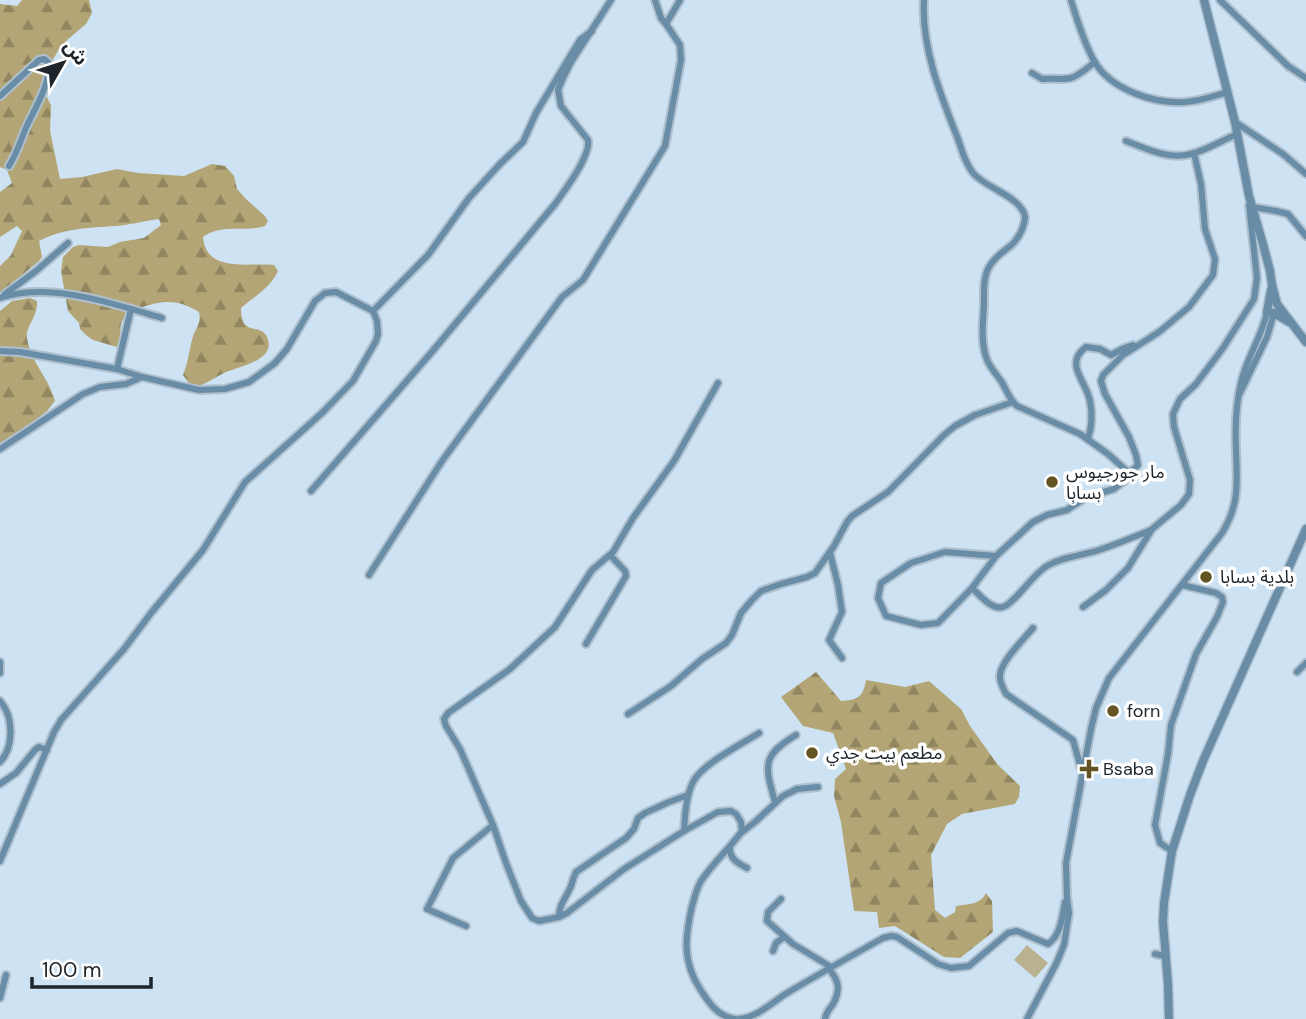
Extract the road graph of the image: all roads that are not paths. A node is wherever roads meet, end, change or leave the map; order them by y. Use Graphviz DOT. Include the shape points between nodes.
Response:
graph roads {
  1 [pos="611,0"];
  2 [pos="655,0"];
  3 [pos="680,0"];
  4 [pos="924,0"];
  5 [pos="1071,0"];
  6 [pos="1204,0"];
  7 [pos="1220,0"];
  8 [pos="666,24"];
  9 [pos="592,31"];
  10 [pos="1095,62"];
  11 [pos="1032,73"];
  12 [pos="1306,78"];
  13 [pos="1228,92"];
  14 [pos="0,96"];
  15 [pos="1236,122"];
  16 [pos="1238,134"];
  17 [pos="1126,141"];
  18 [pos="1194,153"];
  19 [pos="9,166"];
  20 [pos="1306,174"];
  21 [pos="1249,196"];
  22 [pos="1252,207"];
  23 [pos="1306,236"];
  24 [pos="68,243"];
  25 [pos="0,298"];
  26 [pos="1273,303"];
  27 [pos="131,309"];
  28 [pos="373,311"];
  29 [pos="1271,313"];
  30 [pos="162,318"];
  31 [pos="1294,326"];
  32 [pos="1306,342"];
  33 [pos="1138,344"];
  34 [pos="0,351"];
  35 [pos="117,369"];
  36 [pos="142,377"];
  37 [pos="718,383"];
  38 [pos="1013,402"];
  39 [pos="1088,439"];
  40 [pos="0,449"];
  41 [pos="1131,471"];
  42 [pos="311,491"];
  43 [pos="1306,528"];
  44 [pos="1152,529"];
  45 [pos="830,552"];
  46 [pos="610,555"];
  47 [pos="996,556"];
  48 [pos="369,575"];
  49 [pos="1182,585"];
  50 [pos="972,588"];
  51 [pos="1083,607"];
  52 [pos="1033,628"];
  53 [pos="586,644"];
  54 [pos="842,658"];
  55 [pos="0,662"];
  56 [pos="1306,663"];
  57 [pos="1297,672"];
  58 [pos="0,673"];
  59 [pos="0,701"];
  60 [pos="628,714"];
  61 [pos="760,733"];
  62 [pos="796,735"];
  63 [pos="47,750"];
  64 [pos="0,762"];
  65 [pos="1083,774"];
  66 [pos="0,784"];
  67 [pos="818,787"];
  68 [pos="688,795"];
  69 [pos="775,802"];
  70 [pos="493,825"];
  71 [pos="684,831"];
  72 [pos="739,835"];
  73 [pos="730,845"];
  74 [pos="1172,851"];
  75 [pos="0,861"];
  76 [pos="747,868"];
  77 [pos="1067,897"];
  78 [pos="781,899"];
  79 [pos="559,917"];
  80 [pos="466,926"];
  81 [pos="784,937"];
  82 [pos="773,951"];
  83 [pos="1155,954"];
  84 [pos="1165,956"];
  85 [pos="829,967"];
  86 [pos="6,975"];
  87 [pos="0,998"];
  88 [pos="737,1019"];
  89 [pos="825,1019"];
  90 [pos="1027,1019"];
  91 [pos="1169,1019"];
  1 -- 9 [label="street"];
  2 -- 8 [label="street"];
  3 -- 8 [label="street"];
  4 -- 38 [label="street" via="933,67 966,162 981,182 1017,204 1025,216 1014,245 999,254 987,270 985,285 984,349"];
  5 -- 10 [label="street"];
  6 -- 13 [label="street"];
  7 -- 12 [label="street"];
  8 -- 48 [label="street" via="680,45 681,60 665,146 583,279 562,297 442,461"];
  9 -- 28 [label="street" via="580,40 523,142 469,198 428,255"];
  9 -- 42 [label="street" via="558,90 561,106 589,144 567,186"];
  10 -- 11 [label="street" via="1069,79 1042,79"];
  10 -- 13 [label="street" via="1118,85 1157,100 1194,101"];
  13 -- 15 [label="street"];
  14 -- 19 [label="street" via="39,60 48,62 42,94"];
  15 -- 16 [label="street"];
  15 -- 20 [label="street"];
  16 -- 18 [label="street"];
  16 -- 21 [label="street"];
  17 -- 18 [label="street" via="1160,154"];
  18 -- 33 [label="street" via="1215,270 1189,307"];
  21 -- 22 [label="street"];
  21 -- 44 [label="street" via="1257,278 1254,299 1223,348 1174,410 1172,419 1191,489 1181,505"];
  22 -- 23 [label="street" via="1288,214"];
  22 -- 26 [label="street" via="1270,271"];
  24 -- 25 [label="street"];
  25 -- 27 [label="street" via="41,292"];
  26 -- 29 [label="street"];
  26 -- 31 [label="street"];
  27 -- 30 [label="street"];
  27 -- 35 [label="street"];
  28 -- 36 [label="street" via="336,292 326,293 315,301 280,358 254,379 225,390"];
  28 -- 63 [label="street" via="376,341 353,381 245,482 203,550 61,720"];
  29 -- 31 [label="street"];
  29 -- 49 [label="street" via="1243,375 1239,395 1238,483 1233,511"];
  31 -- 32 [label="street"];
  33 -- 39 [label="street" via="1111,355 1086,347 1080,352 1076,367 1093,416"];
  33 -- 41 [label="street" via="1101,381 1136,455 1138,465"];
  34 -- 35 [label="street"];
  35 -- 36 [label="street"];
  36 -- 40 [label="street" via="83,394"];
  37 -- 46 [label="street" via="674,461"];
  38 -- 39 [label="street"];
  38 -- 45 [label="street" via="949,430 888,492 852,516"];
  39 -- 41 [label="street"];
  41 -- 47 [label="street" via="1114,489 1087,496 1067,510 1033,522"];
  43 -- 74 [label="street" via="1203,761"];
  44 -- 50 [label="street" via="1052,563 1002,607 994,607"];
  44 -- 51 [label="street" via="1128,568"];
  45 -- 54 [label="street" via="842,612 829,640"];
  45 -- 60 [label="street" via="811,575 761,592 741,613 726,643"];
  46 -- 53 [label="street" via="626,576"];
  46 -- 70 [label="street" via="592,570 555,627 510,669 444,719"];
  47 -- 50 [label="street"];
  47 -- 50 [label="street" via="945,552 917,561 881,583 878,598 886,616 921,625 938,623"];
  49 -- 65 [label="street" via="1109,678 1096,708"];
  49 -- 74 [label="street" via="1216,593 1223,602 1196,654 1171,725 1155,825 1160,843"];
  52 -- 65 [label="street" via="1003,665 1002,686 1006,694 1073,740"];
  55 -- 58 [label="street"];
  56 -- 57 [label="street"];
  59 -- 64 [label="street" via="11,734"];
  61 -- 68 [label="street" via="710,764 696,777"];
  62 -- 69 [label="street" via="775,749 768,761"];
  63 -- 66 [label="street" via="39,747 16,774"];
  63 -- 75 [label="street"];
  65 -- 77 [label="street" via="1066,863"];
  67 -- 69 [label="street" via="797,789"];
  68 -- 71 [label="street"];
  68 -- 79 [label="street" via="645,813 626,838 576,872 559,907"];
  69 -- 72 [label="street"];
  70 -- 79 [label="street" via="532,918"];
  70 -- 80 [label="street" via="453,858 426,909"];
  71 -- 72 [label="street" via="718,812 730,811 743,826"];
  71 -- 79 [label="street"];
  72 -- 73 [label="street"];
  73 -- 76 [label="street" via="733,859"];
  73 -- 88 [label="street" via="696,891 686,956 693,979 711,1006 727,1018"];
  74 -- 84 [label="street" via="1163,922"];
  77 -- 85 [label="street" via="1052,943 1017,931 1008,933 970,966 951,968 891,936"];
  77 -- 90 [label="street" via="1064,945"];
  78 -- 81 [label="street" via="766,916"];
  81 -- 82 [label="street"];
  81 -- 85 [label="street"];
  83 -- 84 [label="street"];
  84 -- 91 [label="street"];
  85 -- 88 [label="street" via="761,1011"];
  85 -- 89 [label="street" via="839,989"];
  86 -- 87 [label="street"];
}
